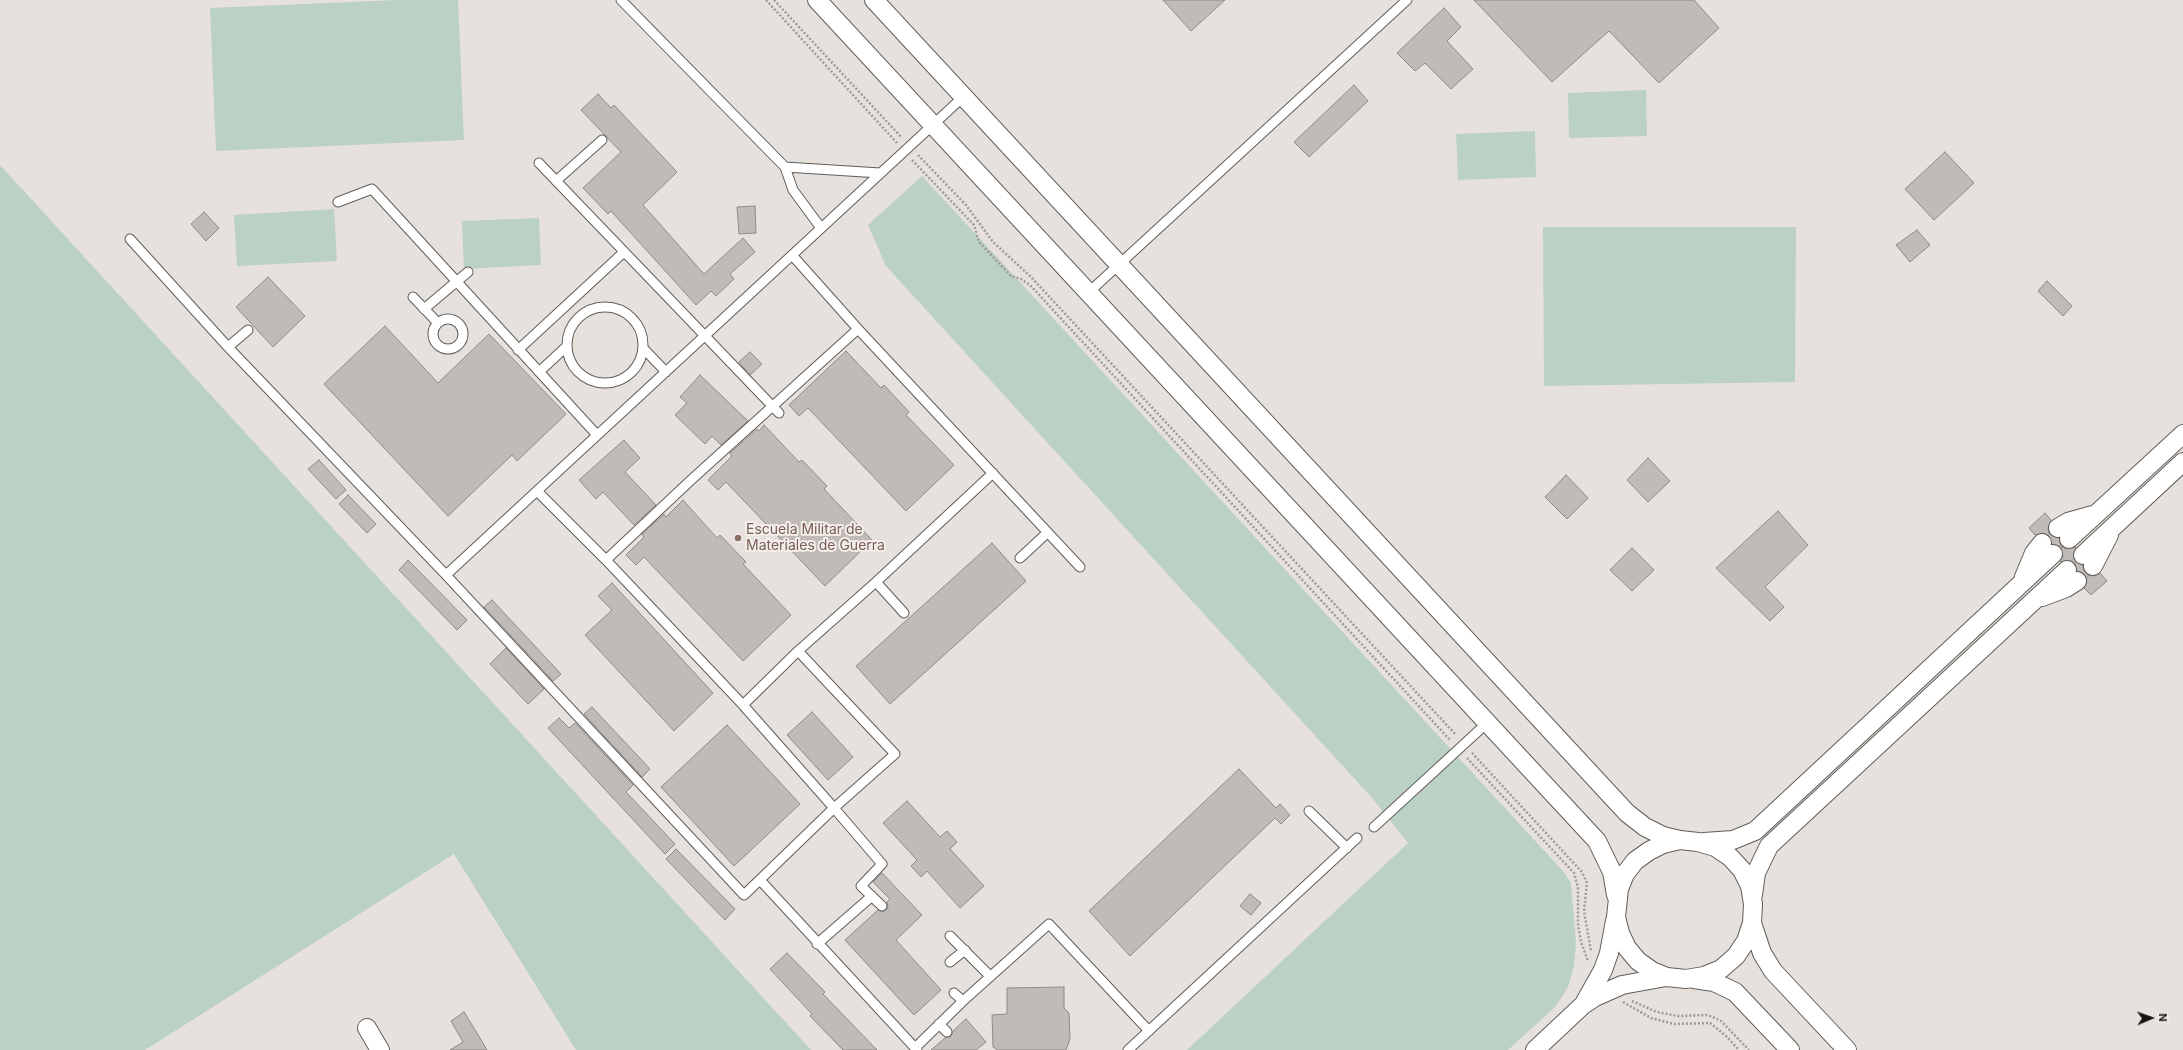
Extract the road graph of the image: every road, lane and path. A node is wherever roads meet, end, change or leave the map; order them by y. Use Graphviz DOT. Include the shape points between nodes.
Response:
graph roads {
  1 [pos="621,0"];
  2 [pos="766,0"];
  3 [pos="774,0"];
  4 [pos="817,0"];
  5 [pos="874,0"];
  6 [pos="1408,0"];
  7 [pos="963,97"];
  8 [pos="933,125"];
  9 [pos="602,140"];
  10 [pos="907,149"];
  11 [pos="539,164"];
  12 [pos="786,167"];
  13 [pos="880,174"];
  14 [pos="556,181"];
  15 [pos="338,202"];
  16 [pos="821,228"];
  17 [pos="130,239"];
  18 [pos="624,252"];
  19 [pos="792,255"];
  20 [pos="1120,266"];
  21 [pos="468,272"];
  22 [pos="455,282"];
  23 [pos="1088,293"];
  24 [pos="413,297"];
  25 [pos="424,309"];
  26 [pos="438,323"];
  27 [pos="858,329"];
  28 [pos="248,330"];
  29 [pos="704,336"];
  30 [pos="567,346"];
  31 [pos="228,347"];
  32 [pos="643,348"];
  33 [pos="518,350"];
  34 [pos="539,372"];
  35 [pos="666,372"];
  36 [pos="775,410"];
  37 [pos="2183,434"];
  38 [pos="597,435"];
  39 [pos="2183,462"];
  40 [pos="993,473"];
  41 [pos="537,491"];
  42 [pos="1047,532"];
  43 [pos="2064,534"];
  44 [pos="2048,549"];
  45 [pos="1020,558"];
  46 [pos="606,560"];
  47 [pos="2088,560"];
  48 [pos="1080,567"];
  49 [pos="446,575"];
  50 [pos="2072,575"];
  51 [pos="876,582"];
  52 [pos="904,613"];
  53 [pos="798,651"];
  54 [pos="743,705"];
  55 [pos="1487,723"];
  56 [pos="1461,746"];
  57 [pos="834,808"];
  58 [pos="1308,812"];
  59 [pos="1374,827"];
  60 [pos="1357,838"];
  61 [pos="1680,840"];
  62 [pos="1698,842"];
  63 [pos="1347,848"];
  64 [pos="760,880"];
  65 [pos="872,896"];
  66 [pos="1753,904"];
  67 [pos="882,906"];
  68 [pos="1616,912"];
  69 [pos="1752,923"];
  70 [pos="950,936"];
  71 [pos="817,944"];
  72 [pos="965,950"];
  73 [pos="950,962"];
  74 [pos="990,976"];
  75 [pos="1667,977"];
  76 [pos="1686,979"];
  77 [pos="1607,981"];
  78 [pos="954,993"];
  79 [pos="963,1001"];
  80 [pos="939,1024"];
  81 [pos="367,1028"];
  82 [pos="1148,1031"];
  83 [pos="946,1032"];
  84 [pos="916,1049"];
  85 [pos="380,1050"];
  86 [pos="1128,1050"];
  87 [pos="1535,1050"];
  88 [pos="1739,1050"];
  89 [pos="1749,1050"];
  90 [pos="1790,1050"];
  91 [pos="1847,1050"];
  1 -- 12 [label="lane"];
  2 -- 10 [label="path"];
  3 -- 10 [label="path"];
  4 -- 8 [label="street"];
  5 -- 7 [label="street"];
  6 -- 20 [label="lane"];
  7 -- 8 [label="lane"];
  7 -- 20 [label="street"];
  8 -- 10 [label="lane"];
  8 -- 23 [label="street"];
  9 -- 14 [label="lane"];
  10 -- 13 [label="lane"];
  10 -- 56 [label="path" via="966,205 993,242 1032,277"];
  10 -- 56 [label="path" via="974,225 979,242 1010,276 1030,285"];
  11 -- 14 [label="lane"];
  12 -- 13 [label="lane"];
  12 -- 16 [label="lane" via="793,190"];
  13 -- 16 [label="lane"];
  14 -- 18 [label="lane"];
  15 -- 22 [label="lane" via="372,189"];
  16 -- 19 [label="lane"];
  17 -- 31 [label="lane"];
  18 -- 29 [label="lane"];
  18 -- 33 [label="lane"];
  19 -- 27 [label="lane"];
  19 -- 29 [label="lane"];
  20 -- 23 [label="lane"];
  20 -- 61 [label="street" via="1627,813 1655,833"];
  21 -- 22 [label="lane"];
  22 -- 25 [label="lane"];
  22 -- 33 [label="lane"];
  23 -- 55 [label="street"];
  24 -- 25 [label="lane"];
  25 -- 26 [label="lane"];
  27 -- 36 [label="lane"];
  27 -- 40 [label="lane"];
  28 -- 31 [label="lane"];
  29 -- 35 [label="lane"];
  29 -- 36 [label="lane"];
  30 -- 32 [label="lane" via="572,365 579,374 601,383 623,379 633,371"];
  30 -- 32 [label="lane" via="570,330 576,319 597,307 609,307 621,310 631,317 638,327"];
  30 -- 34 [label="lane"];
  31 -- 49 [label="lane"];
  32 -- 35 [label="lane"];
  33 -- 34 [label="lane"];
  34 -- 38 [label="lane"];
  35 -- 38 [label="lane"];
  36 -- 46 [label="lane"];
  37 -- 43 [label="street" via="2099,512"];
  38 -- 41 [label="lane"];
  39 -- 47 [label="street" via="2113,526"];
  40 -- 42 [label="lane"];
  40 -- 51 [label="lane"];
  41 -- 46 [label="lane"];
  41 -- 49 [label="lane"];
  42 -- 45 [label="lane"];
  42 -- 48 [label="lane"];
  44 -- 62 [label="street" via="2034,553 2017,588 1755,831 1721,843"];
  46 -- 54 [label="lane"];
  49 -- 64 [label="lane" via="744,895"];
  50 -- 66 [label="street" via="2066,588 2030,603 1769,846 1756,873"];
  51 -- 52 [label="lane"];
  51 -- 53 [label="lane"];
  53 -- 54 [label="lane"];
  53 -- 57 [label="lane" via="894,754"];
  54 -- 57 [label="lane"];
  55 -- 56 [label="lane"];
  55 -- 68 [label="street" via="1597,842 1612,872"];
  56 -- 59 [label="lane"];
  56 -- 77 [label="path" via="1574,873 1578,888 1581,942 1587,960"];
  56 -- 77 [label="path" via="1582,872 1587,884 1584,911 1591,953"];
  57 -- 64 [label="lane"];
  57 -- 65 [label="lane" via="882,864 861,886"];
  58 -- 63 [label="lane"];
  60 -- 63 [label="lane"];
  61 -- 62 [label="street"];
  61 -- 68 [label="street" via="1658,846 1635,861 1618,889"];
  62 -- 66 [label="street" via="1715,847 1738,866 1750,886"];
  63 -- 82 [label="lane"];
  64 -- 71 [label="lane"];
  65 -- 67 [label="lane"];
  65 -- 71 [label="lane"];
  66 -- 69 [label="street"];
  68 -- 75 [label="street" via="1620,933 1631,953 1652,971"];
  68 -- 77 [label="street"];
  69 -- 76 [label="street" via="1746,941 1736,956 1721,969 1704,976"];
  69 -- 91 [label="street" via="1767,962"];
  70 -- 72 [label="lane"];
  71 -- 84 [label="lane"];
  72 -- 73 [label="lane"];
  72 -- 74 [label="lane"];
  74 -- 79 [label="lane"];
  74 -- 82 [label="lane" via="1049,924"];
  75 -- 76 [label="street"];
  75 -- 77 [label="street"];
  76 -- 90 [label="street" via="1705,980 1734,992"];
  77 -- 87 [label="street"];
  77 -- 88 [label="path" via="1623,1003 1651,1018 1674,1024 1710,1023"];
  77 -- 89 [label="path" via="1635,1003 1657,1012 1678,1016 1707,1015 1721,1021"];
  78 -- 79 [label="lane"];
  79 -- 80 [label="lane"];
  80 -- 83 [label="lane"];
  80 -- 84 [label="lane"];
  81 -- 85 [label="street"];
  82 -- 86 [label="lane"];
}
